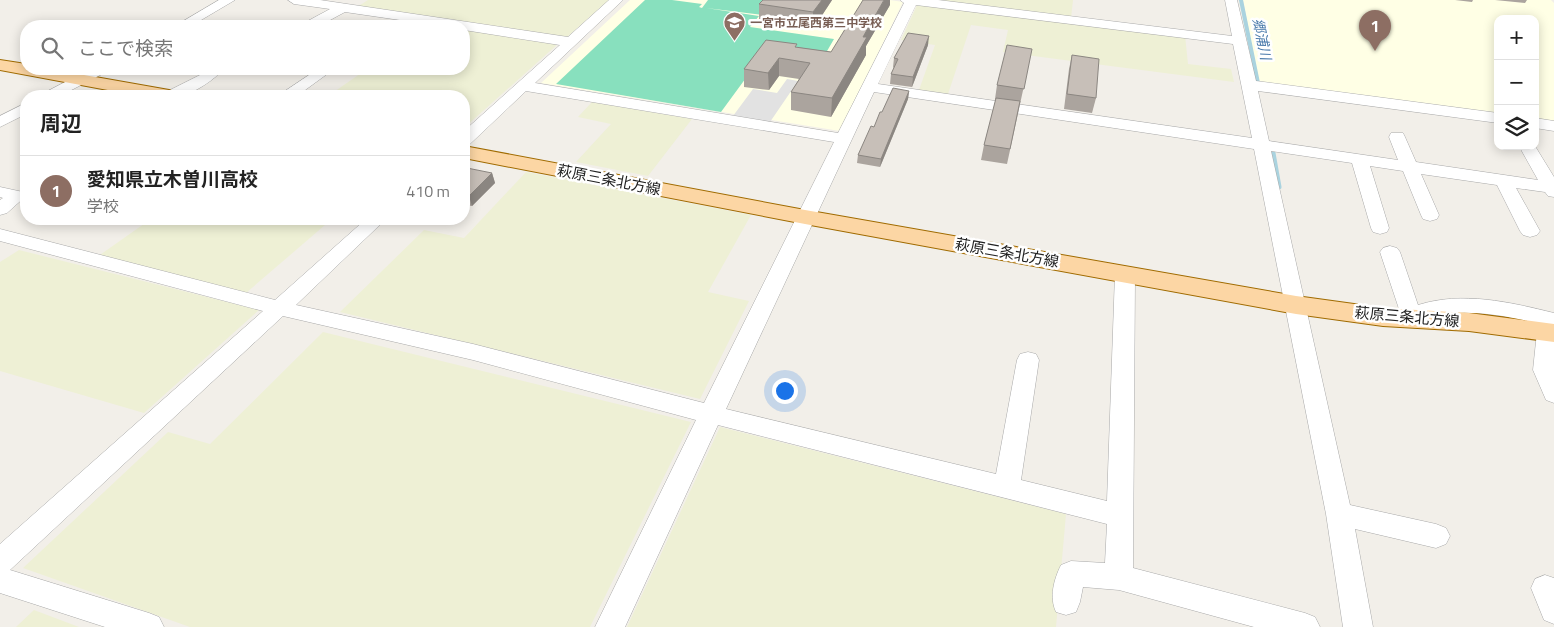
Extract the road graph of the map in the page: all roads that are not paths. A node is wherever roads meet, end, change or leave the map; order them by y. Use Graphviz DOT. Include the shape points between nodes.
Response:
graph roads {
  1 [pos="229,0"];
  2 [pos="294,0"];
  3 [pos="618,0"];
  4 [pos="910,0"];
  5 [pos="1231,0"];
  6 [pos="342,8"];
  7 [pos="193,20"];
  8 [pos="320,20"];
  9 [pos="423,20"];
  10 [pos="470,27"];
  11 [pos="1239,41"];
  12 [pos="572,42"];
  13 [pos="0,65"];
  14 [pos="20,69"];
  15 [pos="53,75"];
  16 [pos="89,75"];
  17 [pos="207,75"];
  18 [pos="318,75"];
  19 [pos="79,80"];
  20 [pos="1249,85"];
  21 [pos="522,86"];
  22 [pos="870,87"];
  23 [pos="60,90"];
  24 [pos="135,90"];
  25 [pos="181,90"];
  26 [pos="296,90"];
  27 [pos="20,111"];
  28 [pos="1494,117"];
  29 [pos="0,122"];
  30 [pos="1539,124"];
  31 [pos="1554,126"];
  32 [pos="470,134"];
  33 [pos="1397,137"];
  34 [pos="845,138"];
  35 [pos="1261,144"];
  36 [pos="1529,150"];
  37 [pos="470,153"];
  38 [pos="1359,159"];
  39 [pos="1410,166"];
  40 [pos="1503,180"];
  41 [pos="1553,189"];
  42 [pos="14,193"];
  43 [pos="0,209"];
  44 [pos="1430,215"];
  45 [pos="805,217"];
  46 [pos="370,225"];
  47 [pos="1380,228"];
  48 [pos="1530,231"];
  49 [pos="0,235"];
  50 [pos="1390,252"];
  51 [pos="1125,274"];
  52 [pos="1296,305"];
  53 [pos="279,308"];
  54 [pos="1412,318"];
  55 [pos="1552,328"];
  56 [pos="1028,360"];
  57 [pos="1554,394"];
  58 [pos="710,414"];
  59 [pos="1007,486"];
  60 [pos="1339,514"];
  61 [pos="1120,516"];
  62 [pos="1436,536"];
  63 [pos="0,562"];
  64 [pos="1119,577"];
  65 [pos="0,580"];
  66 [pos="1066,602"];
  67 [pos="149,627"];
  68 [pos="610,627"];
  69 [pos="1304,627"];
  70 [pos="1358,627"];
  1 -- 7 [label="street"];
  2 -- 6 [label="street"];
  3 -- 12 [label="street"];
  4 -- 11 [label="street"];
  4 -- 22 [label="street"];
  5 -- 11 [label="street"];
  6 -- 8 [label="street"];
  6 -- 9 [label="street"];
  10 -- 12 [label="street"];
  11 -- 20 [label="street"];
  12 -- 21 [label="street"];
  13 -- 14 [label="main road"];
  15 -- 19 [label="main road"];
  16 -- 19 [label="street"];
  17 -- 25 [label="street"];
  18 -- 26 [label="street"];
  19 -- 23 [label="street"];
  19 -- 24 [label="main road"];
  20 -- 28 [label="street"];
  20 -- 35 [label="street"];
  21 -- 32 [label="street"];
  21 -- 34 [label="street"];
  22 -- 34 [label="street"];
  22 -- 35 [label="street"];
  27 -- 29 [label="street"];
  30 -- 31 [label="street"];
  33 -- 39 [label="street"];
  34 -- 45 [label="street"];
  35 -- 38 [label="street"];
  35 -- 52 [label="street"];
  36 -- 41 [label="street"];
  37 -- 45 [label="main road, 萩原三条北方線"];
  38 -- 39 [label="street"];
  38 -- 47 [label="street"];
  39 -- 40 [label="street"];
  39 -- 44 [label="street"];
  40 -- 41 [label="street"];
  40 -- 48 [label="street"];
  42 -- 43 [label="street"];
  45 -- 51 [label="main road, 萩原三条北方線"];
  45 -- 58 [label="street"];
  46 -- 53 [label="street"];
  49 -- 53 [label="street"];
  50 -- 54 [label="street"];
  51 -- 52 [label="main road, 萩原三条北方線"];
  51 -- 61 [label="street"];
  52 -- 54 [label="main road, 萩原三条北方線"];
  52 -- 60 [label="street"];
  53 -- 58 [label="street" via="473,352"];
  53 -- 63 [label="street"];
  54 -- 55 [label="main road, 萩原三条北方線"];
  55 -- 57 [label="street" via="1544,370"];
  56 -- 59 [label="street"];
  58 -- 59 [label="street"];
  58 -- 68 [label="street"];
  59 -- 61 [label="street"];
  60 -- 62 [label="street"];
  60 -- 70 [label="street"];
  61 -- 64 [label="street"];
  64 -- 66 [label="street" via="1071,574"];
  64 -- 69 [label="street"];
  65 -- 67 [label="street"];
}
